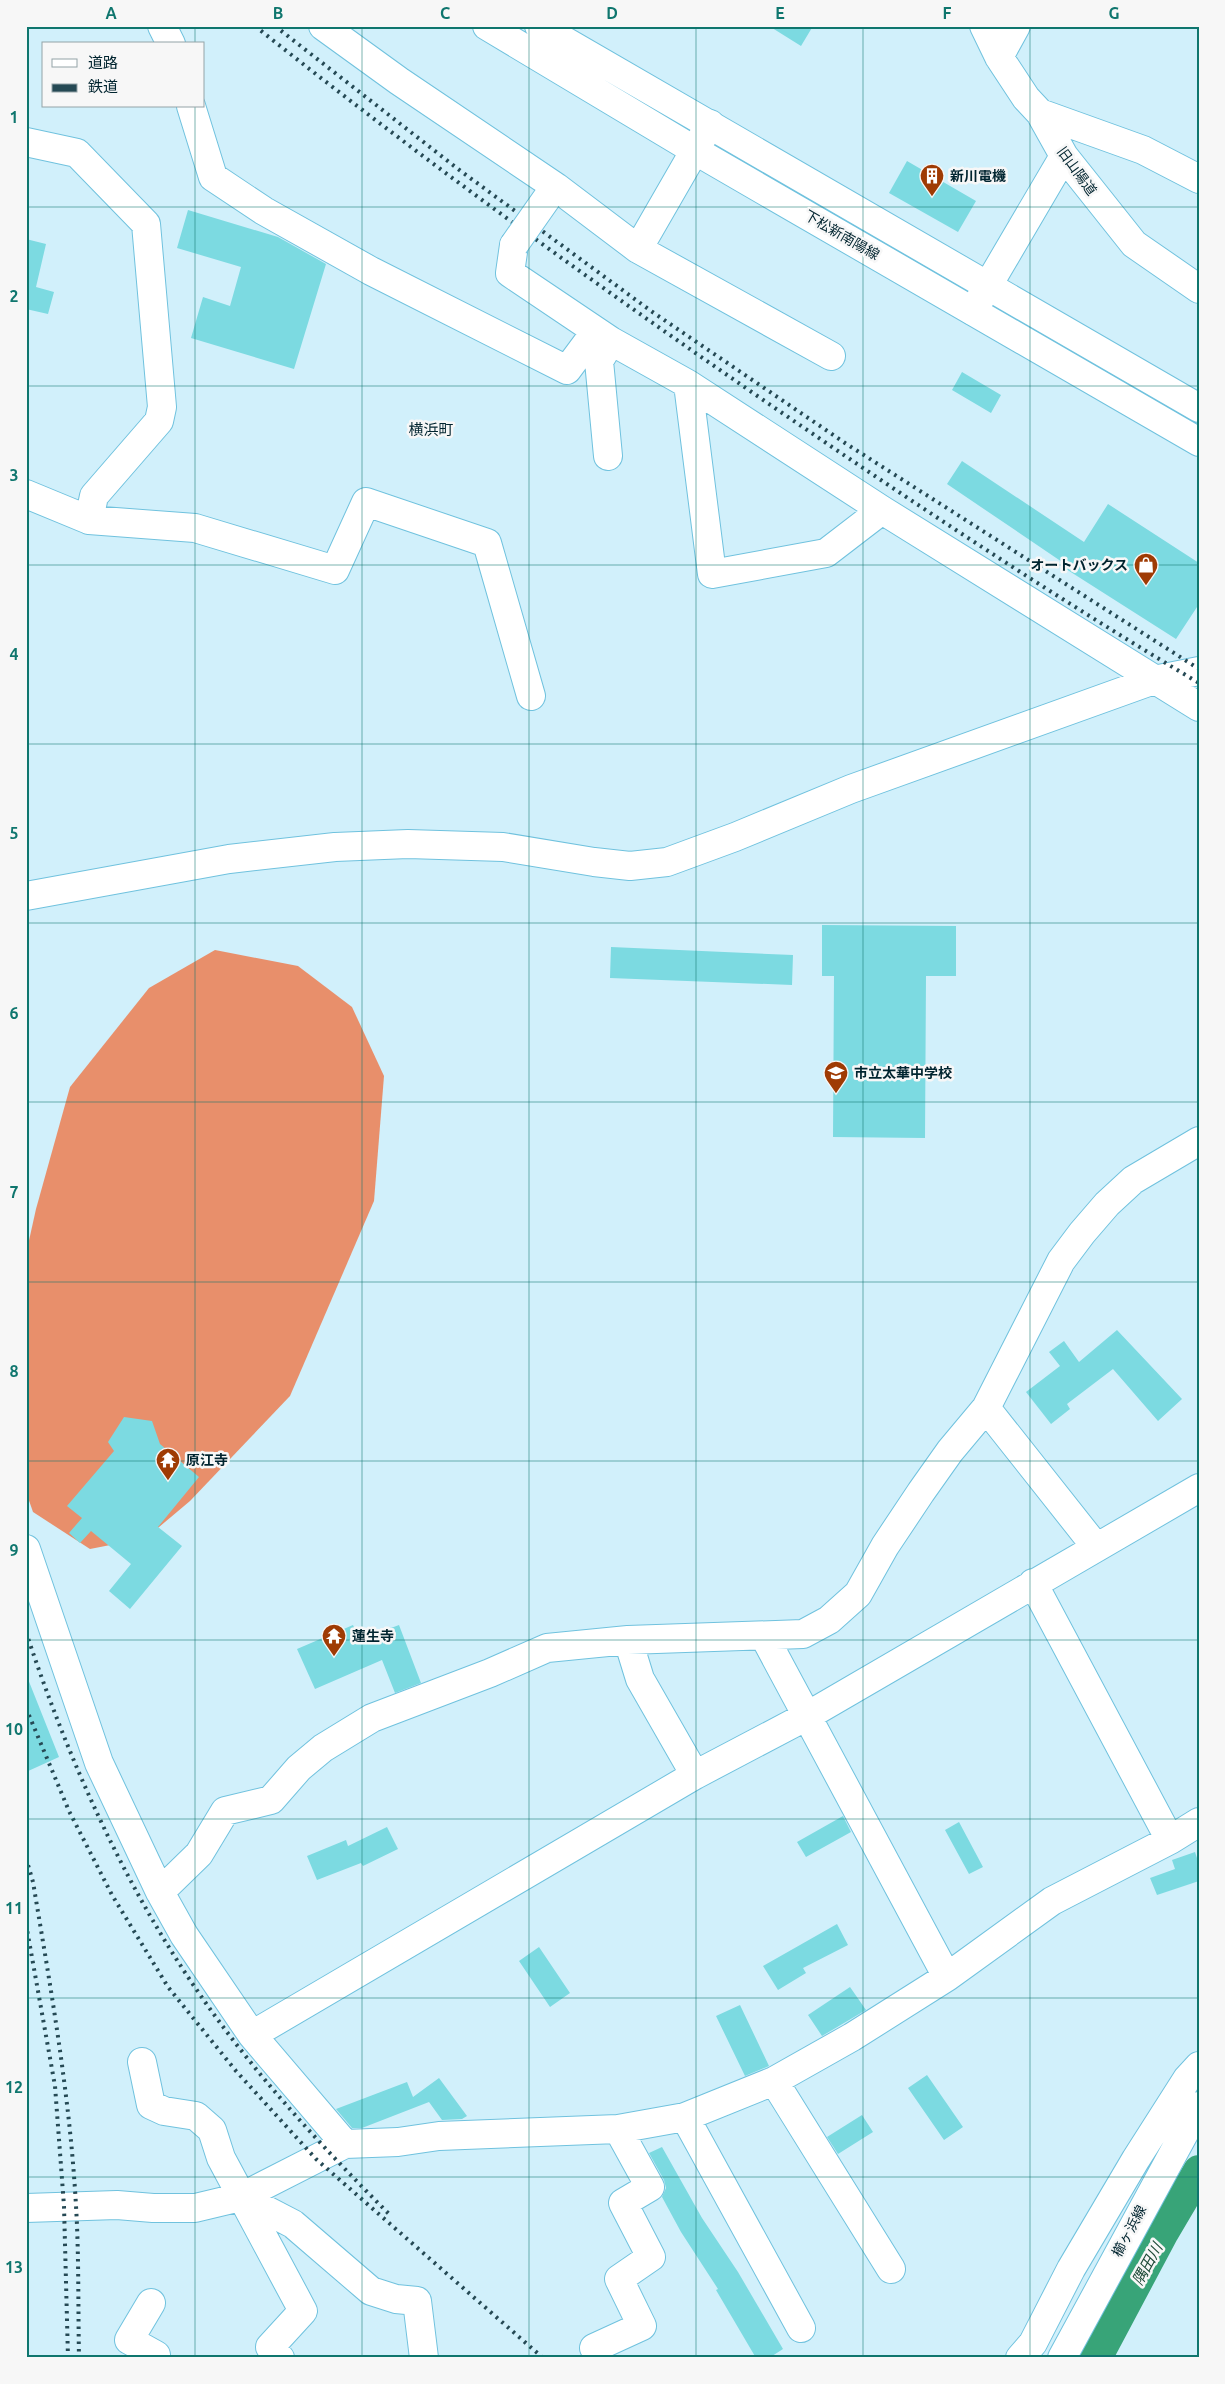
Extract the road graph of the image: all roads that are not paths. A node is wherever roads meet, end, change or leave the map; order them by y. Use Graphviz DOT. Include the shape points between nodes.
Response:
graph roads {
  1 [pos="162,26"];
  2 [pos="323,26"];
  3 [pos="487,26"];
  4 [pos="539,26"];
  5 [pos="984,26"];
  6 [pos="1016,26"];
  7 [pos="170,42"];
  8 [pos="999,57"];
  9 [pos="192,108"];
  10 [pos="1040,113"];
  11 [pos="710,124"];
  12 [pos="26,142"];
  13 [pos="694,150"];
  14 [pos="1064,156"];
  15 [pos="1199,179"];
  16 [pos="552,193"];
  17 [pos="638,249"];
  18 [pos="988,286"];
  19 [pos="1199,289"];
  20 [pos="972,311"];
  21 [pos="604,336"];
  22 [pos="831,356"];
  23 [pos="688,384"];
  24 [pos="1199,408"];
  25 [pos="1199,442"];
  26 [pos="608,456"];
  27 [pos="26,494"];
  28 [pos="882,510"];
  29 [pos="89,520"];
  30 [pos="1199,671"];
  31 [pos="1154,680"];
  32 [pos="532,696"];
  33 [pos="1199,707"];
  34 [pos="26,896"];
  35 [pos="1199,1142"];
  36 [pos="986,1408"];
  37 [pos="1199,1488"];
  38 [pos="1096,1547"];
  39 [pos="26,1549"];
  40 [pos="1033,1583"];
  41 [pos="764,1636"];
  42 [pos="628,1640"];
  43 [pos="807,1716"];
  44 [pos="695,1775"];
  45 [pos="1199,1822"];
  46 [pos="1170,1840"];
  47 [pos="160,1892"];
  48 [pos="947,1977"];
  49 [pos="252,2035"];
  50 [pos="142,2062"];
  51 [pos="1199,2066"];
  52 [pos="774,2080"];
  53 [pos="1199,2106"];
  54 [pos="685,2118"];
  55 [pos="618,2128"];
  56 [pos="345,2144"];
  57 [pos="241,2197"];
  58 [pos="26,2208"];
  59 [pos="891,2269"];
  60 [pos="151,2303"];
  61 [pos="801,2328"];
  62 [pos="594,2348"];
  63 [pos="154,2358"];
  64 [pos="280,2358"];
  65 [pos="424,2358"];
  66 [pos="1020,2358"];
  67 [pos="1062,2358"];
  1 -- 7 [label="street"];
  2 -- 16 [label="street"];
  3 -- 13 [label="street, 下松新南陽線"];
  4 -- 11 [label="street, 下松新南陽線"];
  5 -- 8 [label="street, 旧山陽道"];
  6 -- 8 [label="street"];
  8 -- 10 [label="street, 旧山陽道"];
  9 -- 21 [label="street" via="213,177 264,211 363,266 567,370"];
  10 -- 14 [label="street, 旧山陽道"];
  10 -- 15 [label="street" via="1143,150"];
  11 -- 13 [label="street"];
  11 -- 18 [label="street, 下松新南陽線"];
  12 -- 29 [label="street" via="77,153 146,224 162,407 159,421 94,496"];
  13 -- 17 [label="street"];
  13 -- 20 [label="street, 下松新南陽線"];
  14 -- 18 [label="street"];
  14 -- 19 [label="street, 旧山陽道" via="1134,244"];
  16 -- 17 [label="street"];
  16 -- 21 [label="street, bridge" via="514,245 510,273"];
  17 -- 22 [label="street"];
  18 -- 20 [label="street"];
  18 -- 24 [label="street, 下松新南陽線"];
  20 -- 25 [label="street, 下松新南陽線"];
  21 -- 23 [label="street"];
  21 -- 26 [label="street" via="599,361"];
  23 -- 28 [label="street"];
  23 -- 28 [label="street" via="712,574 826,553"];
  27 -- 29 [label="street"];
  28 -- 31 [label="street"];
  29 -- 32 [label="street" via="196,528 335,570 366,502 487,543"];
  30 -- 31 [label="street"];
  31 -- 33 [label="street"];
  31 -- 34 [label="street" via="851,789 667,862 630,866 503,847 408,844 335,847 229,859"];
  35 -- 36 [label="street" via="1133,1180 1082,1233 1061,1261"];
  36 -- 38 [label="street"];
  36 -- 41 [label="street" via="927,1484 885,1546 858,1594 829,1620 803,1634"];
  37 -- 38 [label="street"];
  38 -- 40 [label="street"];
  39 -- 47 [label="street" via="99,1764"];
  40 -- 43 [label="street"];
  40 -- 46 [label="street"];
  41 -- 42 [label="street"];
  41 -- 43 [label="street"];
  42 -- 44 [label="street" via="640,1679"];
  42 -- 47 [label="street" via="547,1648 372,1718 323,1748 299,1768 271,1800 226,1811 199,1854"];
  43 -- 44 [label="street"];
  43 -- 48 [label="street"];
  44 -- 49 [label="street"];
  45 -- 46 [label="street"];
  46 -- 48 [label="street" via="1052,1901"];
  47 -- 49 [label="street" via="184,1935"];
  48 -- 52 [label="street" via="852,2037"];
  49 -- 56 [label="street"];
  50 -- 57 [label="street" via="151,2105 164,2111 196,2116 212,2130 221,2158"];
  51 -- 66 [label="street" via="1187,2079 1136,2159 1071,2268 1032,2343"];
  52 -- 54 [label="street"];
  52 -- 59 [label="street"];
  53 -- 67 [label="street, 櫛ヶ浜線"];
  54 -- 55 [label="street"];
  54 -- 61 [label="street"];
  55 -- 56 [label="street"];
  55 -- 62 [label="street" via="650,2187 623,2203 651,2257 619,2279 642,2326"];
  56 -- 57 [label="street"];
  57 -- 58 [label="street" via="195,2208 117,2205"];
  57 -- 64 [label="street" via="303,2311 270,2347"];
  57 -- 65 [label="street" via="293,2224 371,2292 417,2301"];
  60 -- 63 [label="street" via="129,2340 156,2355"];
}
